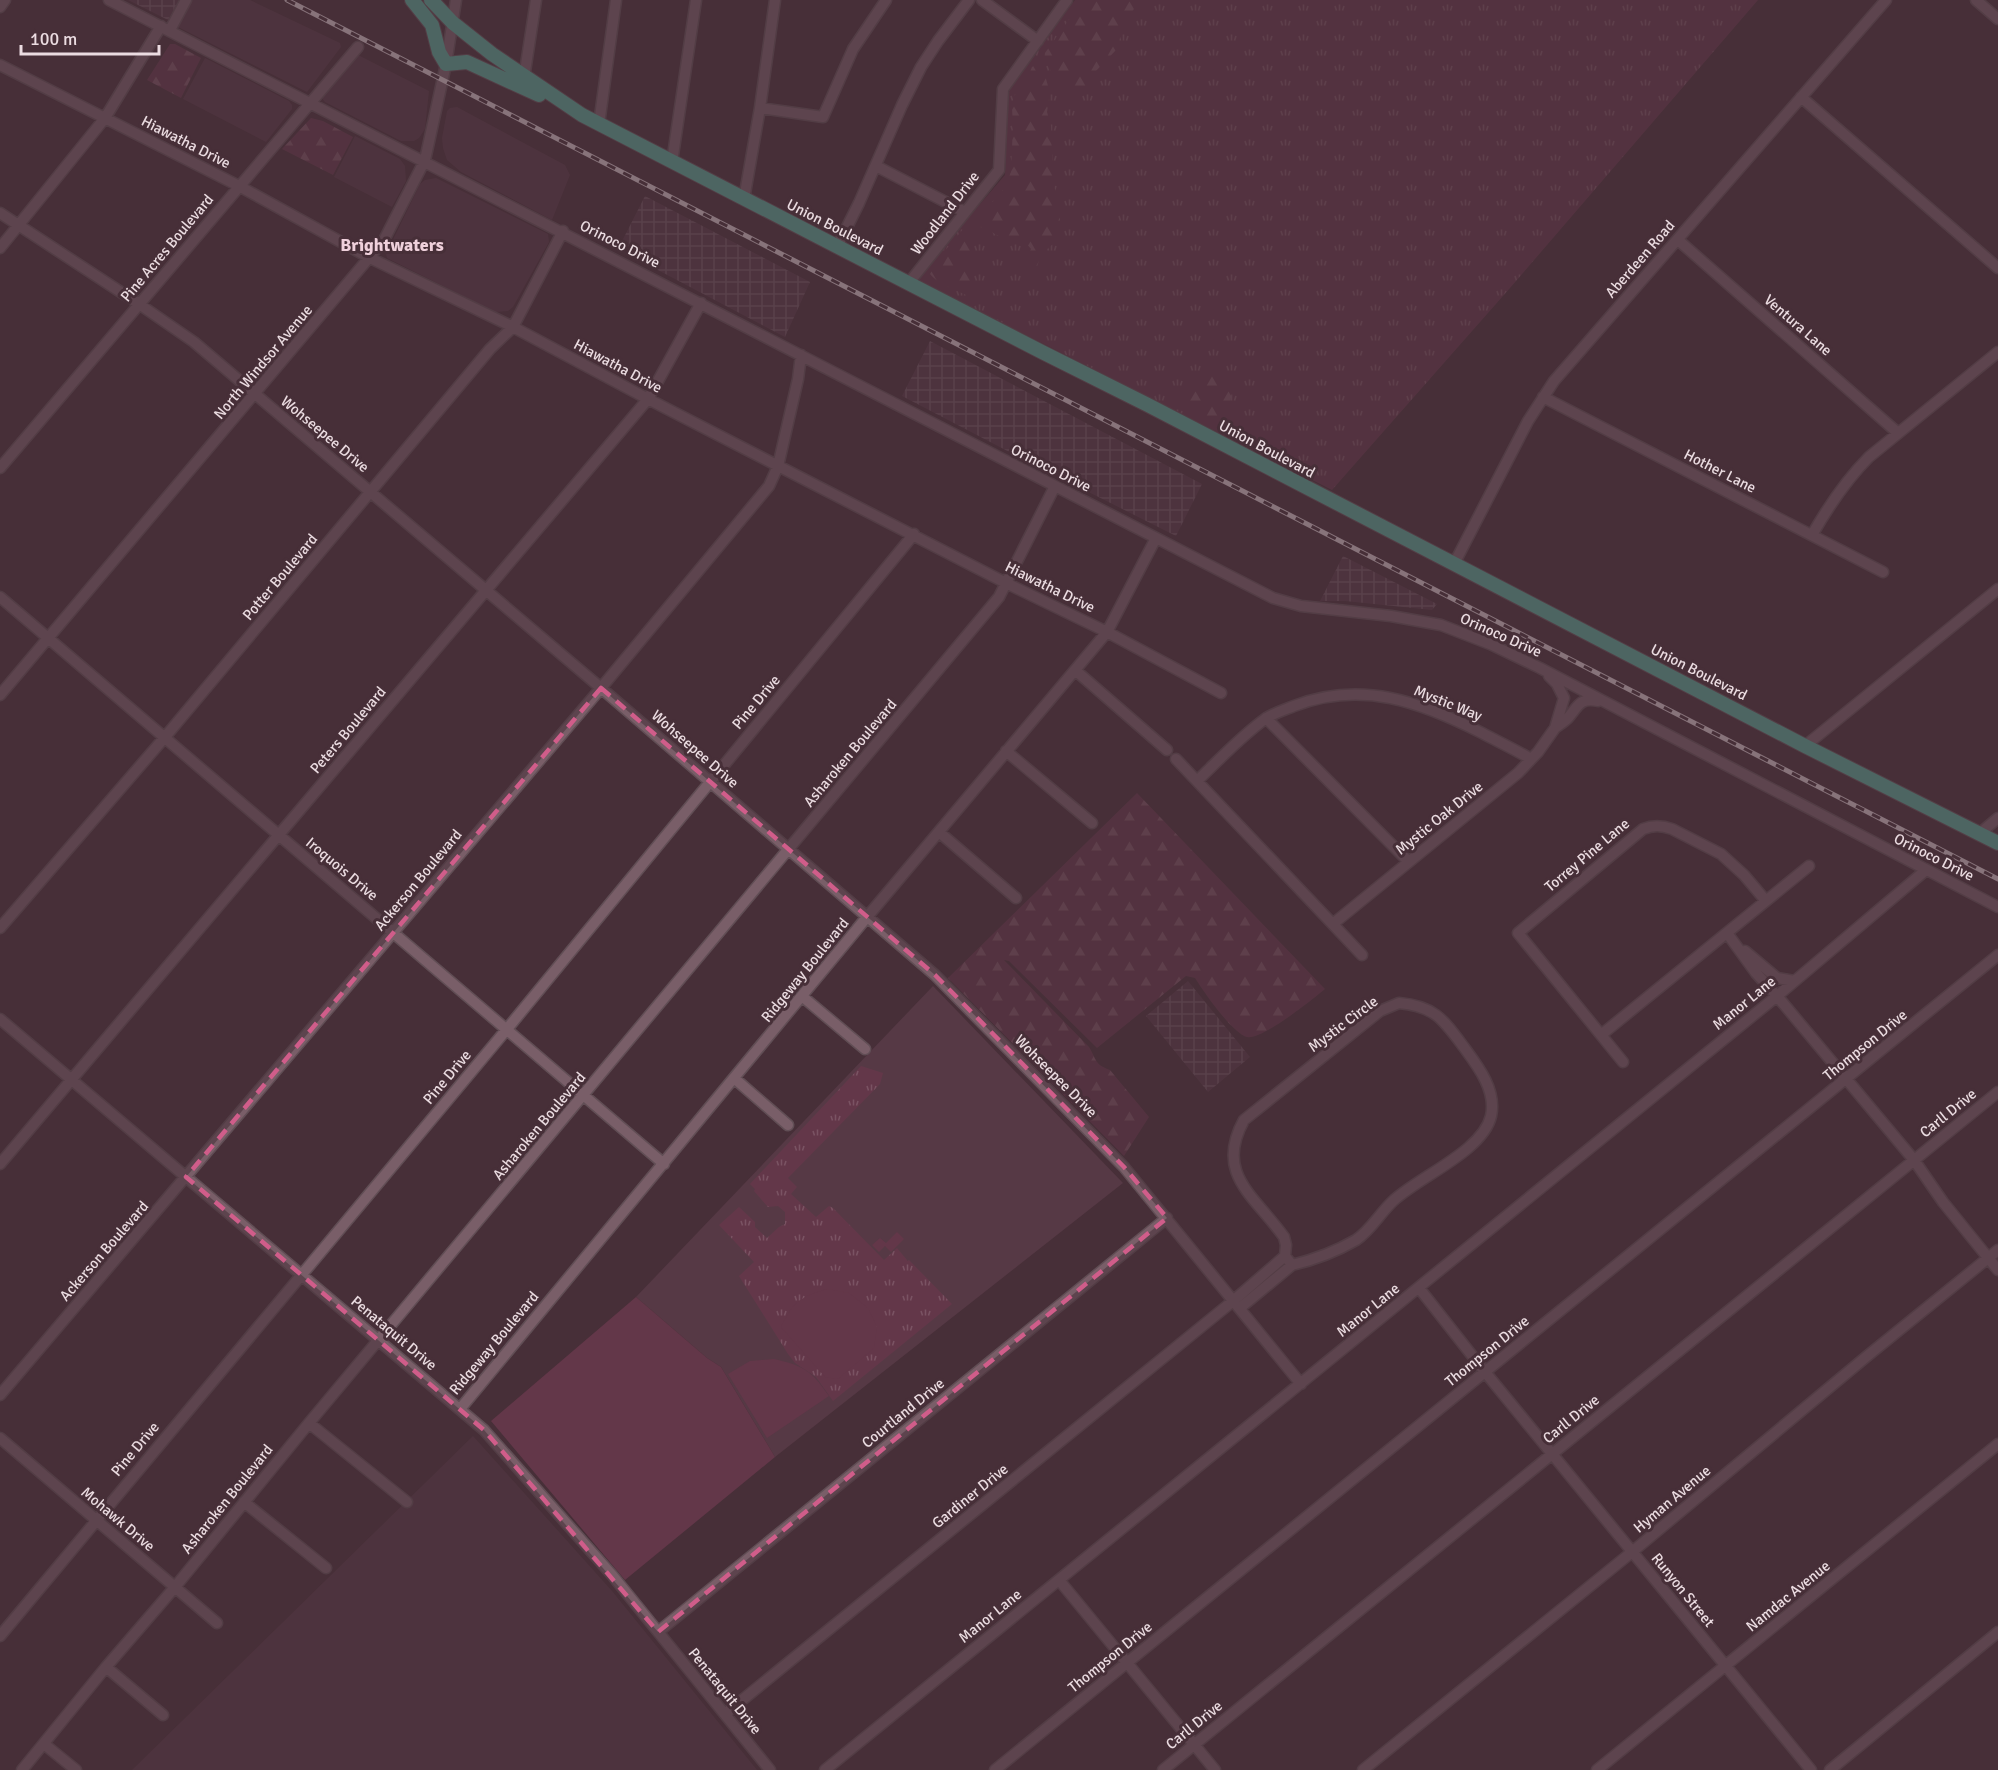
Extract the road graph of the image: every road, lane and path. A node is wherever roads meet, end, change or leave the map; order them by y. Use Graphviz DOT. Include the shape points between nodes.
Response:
graph roads {
  1 [pos="5,0"];
  2 [pos="110,0"];
  3 [pos="186,0"];
  4 [pos="412,0"];
  5 [pos="431,0"];
  6 [pos="456,0"];
  7 [pos="536,0"];
  8 [pos="616,0"];
  9 [pos="696,0"];
  10 [pos="774,0"];
  11 [pos="886,0"];
  12 [pos="969,0"];
  13 [pos="982,0"];
  14 [pos="1067,0"];
  15 [pos="1886,0"];
  16 [pos="1976,0"];
  17 [pos="0,7"];
  18 [pos="1998,19"];
  19 [pos="453,23"];
  20 [pos="166,28"];
  21 [pos="1038,41"];
  22 [pos="358,47"];
  23 [pos="446,64"];
  24 [pos="0,65"];
  25 [pos="524,78"];
  26 [pos="1802,97"];
  27 [pos="310,102"];
  28 [pos="760,108"];
  29 [pos="582,115"];
  30 [pos="105,118"];
  31 [pos="599,124"];
  32 [pos="425,160"];
  33 [pos="672,162"];
  34 [pos="876,166"];
  35 [pos="239,186"];
  36 [pos="744,199"];
  37 [pos="965,212"];
  38 [pos="0,213"];
  39 [pos="19,225"];
  40 [pos="563,231"];
  41 [pos="1678,240"];
  42 [pos="837,247"];
  43 [pos="0,248"];
  44 [pos="370,258"];
  45 [pos="1998,268"];
  46 [pos="908,284"];
  47 [pos="701,303"];
  48 [pos="139,304"];
  49 [pos="513,327"];
  50 [pos="1998,352"];
  51 [pos="801,355"];
  52 [pos="255,395"];
  53 [pos="1543,398"];
  54 [pos="648,399"];
  55 [pos="1898,433"];
  56 [pos="778,466"];
  57 [pos="0,468"];
  58 [pos="1055,486"];
  59 [pos="371,492"];
  60 [pos="914,534"];
  61 [pos="1812,535"];
  62 [pos="1156,538"];
  63 [pos="1454,564"];
  64 [pos="1882,572"];
  65 [pos="1006,583"];
  66 [pos="1998,589"];
  67 [pos="485,590"];
  68 [pos="0,597"];
  69 [pos="1107,632"];
  70 [pos="48,638"];
  71 [pos="1540,668"];
  72 [pos="1075,670"];
  73 [pos="601,688"];
  74 [pos="1221,693"];
  75 [pos="0,695"];
  76 [pos="1605,702"];
  77 [pos="1266,718"];
  78 [pos="1555,728"];
  79 [pos="165,737"];
  80 [pos="1805,746"];
  81 [pos="1167,750"];
  82 [pos="1006,751"];
  83 [pos="1176,759"];
  84 [pos="1531,759"];
  85 [pos="1197,781"];
  86 [pos="710,782"];
  87 [pos="1998,818"];
  88 [pos="1092,823"];
  89 [pos="939,832"];
  90 [pos="1979,834"];
  91 [pos="279,835"];
  92 [pos="1998,843"];
  93 [pos="789,849"];
  94 [pos="1409,862"];
  95 [pos="1809,866"];
  96 [pos="1926,870"];
  97 [pos="1016,898"];
  98 [pos="1766,901"];
  99 [pos="1998,907"];
  100 [pos="867,917"];
  101 [pos="1334,923"];
  102 [pos="0,928"];
  103 [pos="393,932"];
  104 [pos="1729,936"];
  105 [pos="1362,955"];
  106 [pos="1998,956"];
  107 [pos="1794,981"];
  108 [pos="1777,996"];
  109 [pos="803,997"];
  110 [pos="0,1019"];
  111 [pos="507,1029"];
  112 [pos="1601,1035"];
  113 [pos="865,1049"];
  114 [pos="1623,1062"];
  115 [pos="734,1078"];
  116 [pos="72,1080"];
  117 [pos="1846,1080"];
  118 [pos="1998,1092"];
  119 [pos="584,1095"];
  120 [pos="788,1125"];
  121 [pos="1914,1160"];
  122 [pos="0,1164"];
  123 [pos="664,1164"];
  124 [pos="186,1177"];
  125 [pos="1167,1218"];
  126 [pos="1998,1250"];
  127 [pos="1989,1258"];
  128 [pos="1289,1260"];
  129 [pos="1998,1270"];
  130 [pos="302,1275"];
  131 [pos="1419,1288"];
  132 [pos="1236,1305"];
  133 [pos="379,1341"];
  134 [pos="1485,1372"];
  135 [pos="1301,1384"];
  136 [pos="0,1395"];
  137 [pos="460,1409"];
  138 [pos="309,1423"];
  139 [pos="0,1438"];
  140 [pos="1998,1444"];
  141 [pos="1552,1453"];
  142 [pos="244,1502"];
  143 [pos="407,1502"];
  144 [pos="96,1520"];
  145 [pos="1632,1552"];
  146 [pos="326,1568"];
  147 [pos="1059,1580"];
  148 [pos="175,1587"];
  149 [pos="217,1623"];
  150 [pos="658,1632"];
  151 [pos="1998,1632"];
  152 [pos="0,1636"];
  153 [pos="1127,1663"];
  154 [pos="1725,1666"];
  155 [pos="106,1667"];
  156 [pos="725,1714"];
  157 [pos="163,1715"];
  158 [pos="44,1744"];
  159 [pos="1194,1744"];
  160 [pos="22,1770"];
  161 [pos="76,1770"];
  162 [pos="770,1770"];
  163 [pos="825,1770"];
  164 [pos="995,1770"];
  165 [pos="1162,1770"];
  166 [pos="1215,1770"];
  167 [pos="1363,1770"];
  168 [pos="1597,1770"];
  169 [pos="1811,1770"];
  170 [pos="1830,1770"];
  1 -- 17 [label="street"];
  2 -- 20 [label="street, Orinoco Drive"];
  3 -- 20 [label="street"];
  4 -- 23 [label="main road" via="432,25"];
  5 -- 19 [label="main road"];
  6 -- 19 [label="street, North Windsor Avenue"];
  7 -- 25 [label="street"];
  8 -- 31 [label="street"];
  9 -- 33 [label="street"];
  10 -- 28 [label="street"];
  11 -- 28 [label="street" via="853,49 823,117"];
  12 -- 34 [label="street" via="921,67"];
  13 -- 21 [label="street"];
  14 -- 21 [label="street, Woodland Drive"];
  15 -- 26 [label="street, Aberdeen Road"];
  16 -- 18 [label="street"];
  19 -- 23 [label="street, North Windsor Avenue"];
  19 -- 25 [label="main road, Union Boulevard"];
  20 -- 27 [label="street, Orinoco Drive"];
  20 -- 30 [label="street"];
  21 -- 37 [label="street, Woodland Drive" via="1003,89 999,170"];
  22 -- 27 [label="street, Pine Acres Boulevard"];
  23 -- 29 [label="main road" via="467,62"];
  23 -- 32 [label="street, North Windsor Avenue"];
  24 -- 30 [label="street, Hiawatha Drive"];
  25 -- 29 [label="main road, Union Boulevard"];
  26 -- 41 [label="street, Aberdeen Road"];
  26 -- 45 [label="street"];
  27 -- 32 [label="street, Orinoco Drive"];
  27 -- 35 [label="street, Pine Acres Boulevard"];
  28 -- 36 [label="street"];
  29 -- 31 [label="main road, Union Boulevard"];
  30 -- 35 [label="street, Hiawatha Drive"];
  30 -- 39 [label="street"];
  31 -- 33 [label="main road, Union Boulevard"];
  32 -- 40 [label="street, Orinoco Drive"];
  32 -- 44 [label="street, North Windsor Avenue" via="384,240"];
  33 -- 36 [label="main road, Union Boulevard"];
  34 -- 37 [label="street"];
  34 -- 42 [label="street"];
  35 -- 44 [label="street, Hiawatha Drive"];
  35 -- 48 [label="street, Pine Acres Boulevard"];
  36 -- 42 [label="main road, Union Boulevard"];
  37 -- 46 [label="street, Woodland Drive"];
  38 -- 39 [label="street, Wohseepee Drive"];
  39 -- 43 [label="street"];
  39 -- 48 [label="street, Wohseepee Drive"];
  40 -- 47 [label="street, Orinoco Drive"];
  40 -- 49 [label="street, Potter Boulevard"];
  41 -- 53 [label="street, Aberdeen Road"];
  41 -- 55 [label="street, Ventura Lane"];
  42 -- 46 [label="main road, Union Boulevard"];
  44 -- 49 [label="street, Hiawatha Drive"];
  44 -- 52 [label="street, North Windsor Avenue"];
  46 -- 63 [label="main road, Union Boulevard"];
  47 -- 51 [label="street, Orinoco Drive"];
  47 -- 54 [label="street, Peters Boulevard"];
  48 -- 52 [label="street, Wohseepee Drive" via="194,342"];
  48 -- 57 [label="street, Pine Acres Boulevard"];
  49 -- 54 [label="street, Hiawatha Drive"];
  49 -- 59 [label="street, Potter Boulevard" via="490,349"];
  50 -- 55 [label="street"];
  51 -- 56 [label="street, Ackerson Boulevard"];
  51 -- 58 [label="street, Orinoco Drive"];
  52 -- 59 [label="street, Wohseepee Drive"];
  52 -- 70 [label="street, North Windsor Avenue"];
  53 -- 61 [label="street, Hother Lane"];
  53 -- 63 [label="street, Aberdeen Road"];
  54 -- 56 [label="street, Hiawatha Drive"];
  54 -- 67 [label="street, Peters Boulevard"];
  55 -- 61 [label="street" via="1854,472"];
  56 -- 60 [label="street, Hiawatha Drive"];
  56 -- 73 [label="street, Ackerson Boulevard" via="769,486 750,510"];
  58 -- 62 [label="street, Orinoco Drive"];
  58 -- 65 [label="street, Asharoken Boulevard"];
  59 -- 67 [label="street, Wohseepee Drive"];
  59 -- 79 [label="street, Potter Boulevard"];
  60 -- 65 [label="street, Hiawatha Drive"];
  60 -- 86 [label="street, Pine Drive"];
  61 -- 64 [label="street, Hother Lane"];
  62 -- 69 [label="street, Ridgeway Boulevard"];
  62 -- 71 [label="street, Orinoco Drive" via="1273,598 1301,606 1441,625"];
  63 -- 80 [label="main road, Union Boulevard"];
  65 -- 69 [label="street, Hiawatha Drive"];
  65 -- 93 [label="street, Asharoken Boulevard" via="999,597"];
  66 -- 80 [label="street"];
  67 -- 73 [label="street, Wohseepee Drive"];
  67 -- 91 [label="street, Peters Boulevard"];
  68 -- 70 [label="street, Iroquois Drive"];
  69 -- 72 [label="street, Ridgeway Boulevard"];
  69 -- 74 [label="street, Hiawatha Drive"];
  70 -- 75 [label="street, North Windsor Avenue"];
  70 -- 79 [label="street, Iroquois Drive"];
  71 -- 76 [label="street, Orinoco Drive"];
  71 -- 78 [label="street, Mystic Oak Drive" via="1563,693"];
  72 -- 81 [label="street"];
  72 -- 82 [label="street, Ridgeway Boulevard"];
  73 -- 86 [label="street, Wohseepee Drive"];
  73 -- 103 [label="street, Ackerson Boulevard"];
  76 -- 78 [label="street, Mystic Oak Drive" via="1590,699 1578,704"];
  76 -- 96 [label="street, Orinoco Drive"];
  77 -- 84 [label="street, Mystic Way" via="1311,700 1346,694 1380,696 1458,721"];
  77 -- 85 [label="street, Mystic Way"];
  77 -- 94 [label="street"];
  78 -- 84 [label="street, Mystic Oak Drive"];
  79 -- 91 [label="street, Iroquois Drive"];
  79 -- 102 [label="street, Potter Boulevard"];
  80 -- 90 [label="main road, Union Boulevard"];
  82 -- 88 [label="street"];
  82 -- 89 [label="street, Ridgeway Boulevard"];
  83 -- 85 [label="street"];
  84 -- 94 [label="street, Mystic Oak Drive"];
  85 -- 101 [label="street"];
  86 -- 93 [label="street, Wohseepee Drive"];
  86 -- 111 [label="street, Pine Drive"];
  87 -- 90 [label="street"];
  89 -- 97 [label="street"];
  89 -- 100 [label="street, Ridgeway Boulevard"];
  90 -- 92 [label="main road, Union Boulevard"];
  91 -- 103 [label="street, Iroquois Drive"];
  91 -- 116 [label="street, Peters Boulevard"];
  93 -- 100 [label="street, Wohseepee Drive"];
  93 -- 119 [label="street, Asharoken Boulevard"];
  94 -- 101 [label="street, Mystic Oak Drive"];
  95 -- 98 [label="street"];
  96 -- 99 [label="street, Orinoco Drive"];
  96 -- 107 [label="street, Manor Lane"];
  98 -- 104 [label="street"];
  98 -- 112 [label="street, Torrey Pine Lane" via="1721,854 1664,826 1643,829 1518,933"];
  100 -- 109 [label="street, Ridgeway Boulevard"];
  100 -- 125 [label="street, Wohseepee Drive" via="935,975 1124,1167"];
  101 -- 105 [label="street"];
  103 -- 111 [label="street, Iroquois Drive"];
  103 -- 124 [label="street, Ackerson Boulevard"];
  104 -- 107 [label="street" via="1777,978"];
  104 -- 108 [label="street"];
  104 -- 112 [label="street"];
  106 -- 117 [label="street, Thompson Drive"];
  107 -- 108 [label="street, Manor Lane"];
  108 -- 117 [label="street"];
  108 -- 131 [label="street, Manor Lane"];
  109 -- 113 [label="street"];
  109 -- 115 [label="street, Ridgeway Boulevard"];
  110 -- 116 [label="street, Penataquit Drive"];
  111 -- 119 [label="street, Iroquois Drive"];
  111 -- 130 [label="street, Pine Drive"];
  112 -- 114 [label="street"];
  115 -- 120 [label="street"];
  115 -- 123 [label="street, Ridgeway Boulevard"];
  116 -- 122 [label="street, Peters Boulevard"];
  116 -- 124 [label="street, Penataquit Drive"];
  117 -- 121 [label="street"];
  117 -- 134 [label="street, Thompson Drive"];
  118 -- 121 [label="street, Carll Drive"];
  119 -- 123 [label="street, Iroquois Drive"];
  119 -- 133 [label="street, Asharoken Boulevard"];
  121 -- 127 [label="street"];
  121 -- 141 [label="street, Carll Drive"];
  123 -- 137 [label="street, Ridgeway Boulevard"];
  124 -- 130 [label="street, Penataquit Drive"];
  124 -- 136 [label="street, Ackerson Boulevard"];
  125 -- 132 [label="street, Wohseepee Drive"];
  125 -- 150 [label="street, Courtland Drive"];
  126 -- 127 [label="street, Hyman Avenue"];
  127 -- 129 [label="street"];
  127 -- 145 [label="street, Hyman Avenue"];
  128 -- 128 [label="street, Mystic Circle" via="1306,1261 1354,1241 1393,1201 1484,1133 1491,1115 1488,1083 1444,1020 1431,1010 1399,1003 1380,1011 1244,1120 1232,1151 1234,1167 1240,1181 1284,1237"];
  128 -- 132 [label="street, Mystic Circle"];
  130 -- 133 [label="street, Penataquit Drive"];
  130 -- 144 [label="street, Pine Drive"];
  131 -- 134 [label="street, Runyon Street"];
  131 -- 135 [label="street, Manor Lane"];
  132 -- 135 [label="street, Wohseepee Drive"];
  132 -- 156 [label="street, Gardiner Drive"];
  133 -- 137 [label="street, Penataquit Drive"];
  133 -- 138 [label="street, Asharoken Boulevard"];
  134 -- 141 [label="street, Runyon Street"];
  134 -- 153 [label="street, Thompson Drive"];
  135 -- 147 [label="street, Manor Lane"];
  137 -- 150 [label="street, Penataquit Drive" via="484,1430"];
  138 -- 142 [label="street, Asharoken Boulevard"];
  138 -- 143 [label="street"];
  139 -- 144 [label="street, Mohawk Drive"];
  140 -- 154 [label="street, Namdac Avenue"];
  141 -- 145 [label="street, Runyon Street"];
  141 -- 159 [label="street, Carll Drive"];
  142 -- 146 [label="street"];
  142 -- 148 [label="street, Asharoken Boulevard"];
  144 -- 148 [label="street, Mohawk Drive"];
  144 -- 152 [label="street, Pine Drive"];
  145 -- 154 [label="street, Runyon Street"];
  145 -- 167 [label="street, Hyman Avenue"];
  147 -- 153 [label="street"];
  147 -- 163 [label="street, Manor Lane"];
  148 -- 149 [label="street, Mohawk Drive"];
  148 -- 155 [label="street, Asharoken Boulevard"];
  150 -- 156 [label="street, Penataquit Drive"];
  151 -- 170 [label="street"];
  153 -- 159 [label="street"];
  153 -- 164 [label="street, Thompson Drive"];
  154 -- 168 [label="street, Namdac Avenue"];
  154 -- 169 [label="street, Runyon Street"];
  155 -- 157 [label="street"];
  155 -- 158 [label="street, Asharoken Boulevard"];
  156 -- 162 [label="street, Penataquit Drive"];
  158 -- 160 [label="street, Asharoken Boulevard"];
  158 -- 161 [label="street"];
  159 -- 165 [label="street, Carll Drive"];
  159 -- 166 [label="street"];
}
